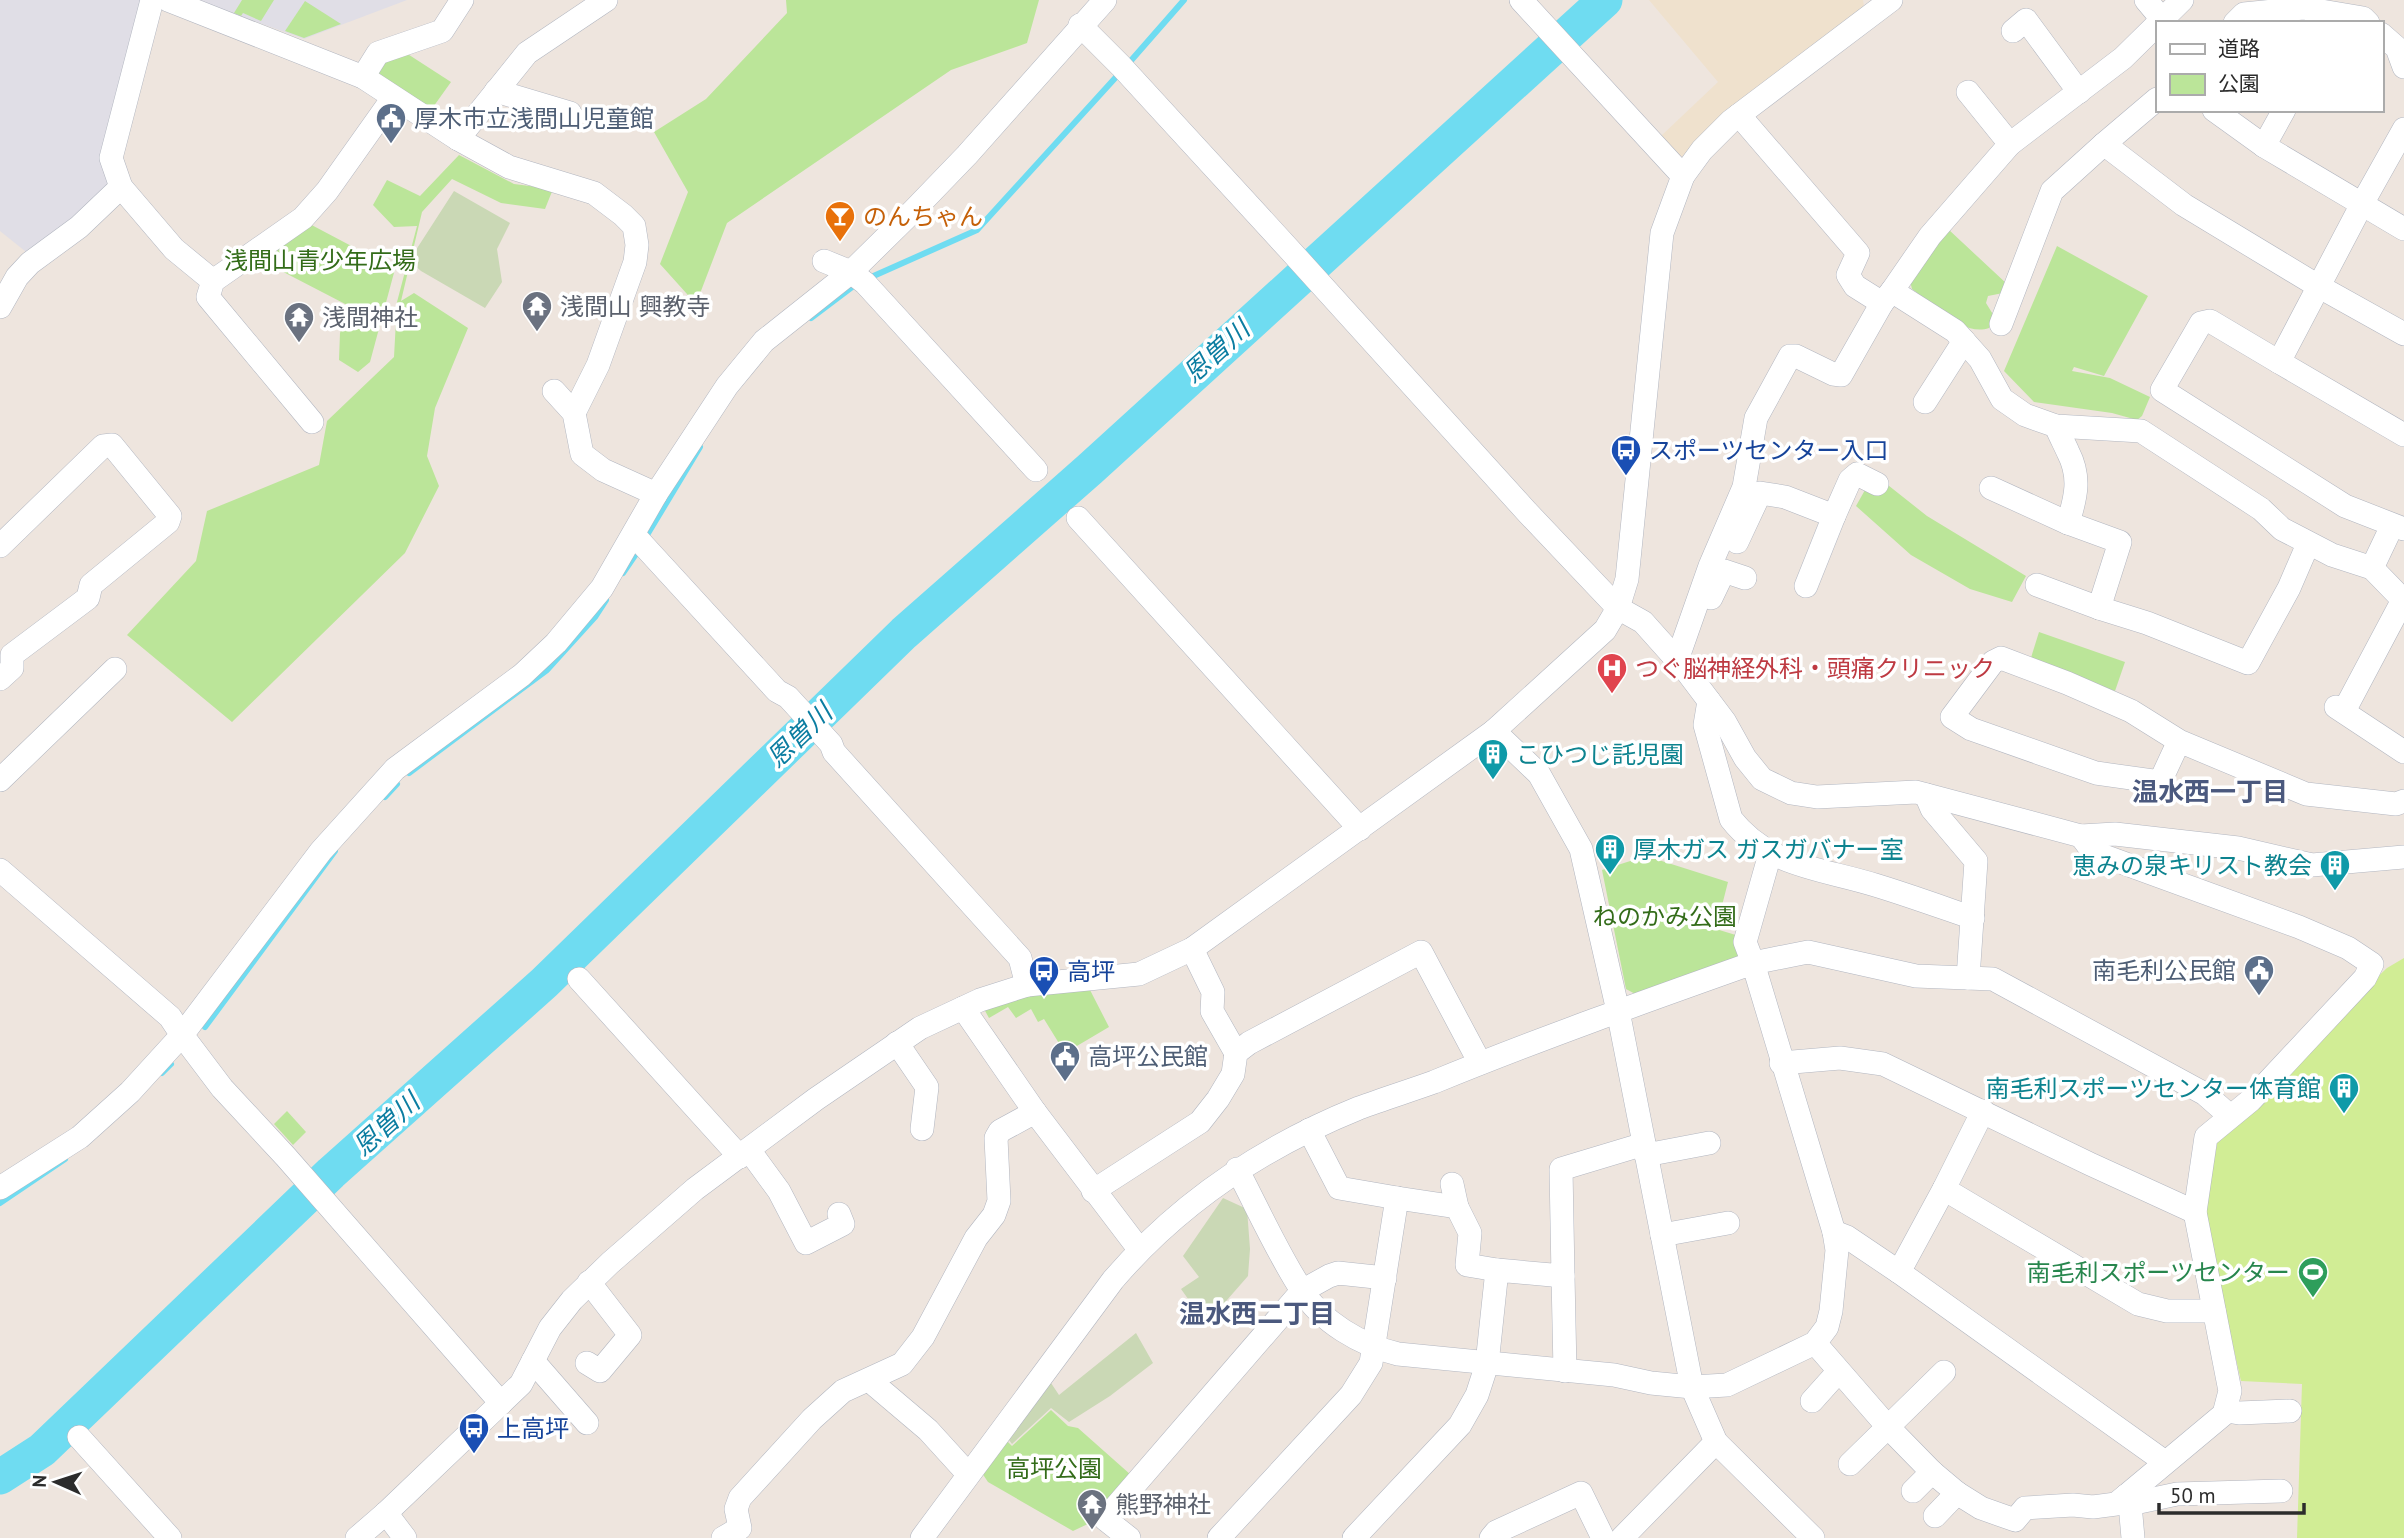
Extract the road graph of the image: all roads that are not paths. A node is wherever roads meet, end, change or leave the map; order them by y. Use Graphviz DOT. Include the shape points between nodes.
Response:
graph roads {
  1 [pos="152,0"];
  2 [pos="168,0"];
  3 [pos="462,0"];
  4 [pos="606,0"];
  5 [pos="1105,0"];
  6 [pos="1521,0"];
  7 [pos="1891,0"];
  8 [pos="2146,0"];
  9 [pos="2182,0"];
  10 [pos="2161,18"];
  11 [pos="2025,20"];
  12 [pos="2158,21"];
  13 [pos="2237,21"];
  14 [pos="2366,21"];
  15 [pos="2156,24"];
  16 [pos="1080,25"];
  17 [pos="2383,36"];
  18 [pos="2404,67"];
  19 [pos="363,77"];
  20 [pos="496,92"];
  21 [pos="1968,92"];
  22 [pos="2079,92"];
  23 [pos="393,98"];
  24 [pos="2156,100"];
  25 [pos="2217,112"];
  26 [pos="2283,112"];
  27 [pos="570,113"];
  28 [pos="1739,115"];
  29 [pos="2404,129"];
  30 [pos="458,139"];
  31 [pos="2010,144"];
  32 [pos="2104,144"];
  33 [pos="2264,146"];
  34 [pos="1683,176"];
  35 [pos="121,187"];
  36 [pos="2362,204"];
  37 [pos="2404,229"];
  38 [pos="824,261"];
  39 [pos="851,272"];
  40 [pos="213,281"];
  41 [pos="2318,286"];
  42 [pos="1887,297"];
  43 [pos="0,307"];
  44 [pos="2001,324"];
  45 [pos="2404,334"];
  46 [pos="1964,341"];
  47 [pos="2279,362"];
  48 [pos="554,391"];
  49 [pos="1925,402"];
  50 [pos="574,413"];
  51 [pos="312,422"];
  52 [pos="2056,426"];
  53 [pos="2404,435"];
  54 [pos="1036,470"];
  55 [pos="1877,484"];
  56 [pos="1991,488"];
  57 [pos="656,494"];
  58 [pos="1834,516"];
  59 [pos="1078,518"];
  60 [pos="2068,523"];
  61 [pos="2398,527"];
  62 [pos="634,535"];
  63 [pos="2308,544"];
  64 [pos="0,546"];
  65 [pos="1719,547"];
  66 [pos="2372,568"];
  67 [pos="1745,578"];
  68 [pos="2037,585"];
  69 [pos="1806,586"];
  70 [pos="2404,600"];
  71 [pos="1618,608"];
  72 [pos="2099,608"];
  73 [pos="1689,622"];
  74 [pos="6,647"];
  75 [pos="1677,660"];
  76 [pos="115,669"];
  77 [pos="0,679"];
  78 [pos="1709,701"];
  79 [pos="1494,731"];
  80 [pos="2179,741"];
  81 [pos="2404,752"];
  82 [pos="0,780"];
  83 [pos="1926,795"];
  84 [pos="2404,801"];
  85 [pos="1360,829"];
  86 [pos="2081,836"];
  87 [pos="1770,854"];
  88 [pos="2404,857"];
  89 [pos="0,870"];
  90 [pos="1973,918"];
  91 [pos="1192,949"];
  92 [pos="1753,963"];
  93 [pos="1968,978"];
  94 [pos="579,979"];
  95 [pos="1027,985"];
  96 [pos="963,1008"];
  97 [pos="1618,1011"];
  98 [pos="182,1035"];
  99 [pos="897,1043"];
  100 [pos="1236,1054"];
  101 [pos="1480,1063"];
  102 [pos="1781,1063"];
  103 [pos="1983,1111"];
  104 [pos="1035,1112"];
  105 [pos="2230,1116"];
  106 [pos="922,1129"];
  107 [pos="1309,1130"];
  108 [pos="1710,1143"];
  109 [pos="1645,1149"];
  110 [pos="744,1153"];
  111 [pos="1237,1169"];
  112 [pos="0,1188"];
  113 [pos="1944,1189"];
  114 [pos="1093,1191"];
  115 [pos="1397,1198"];
  116 [pos="2194,1212"];
  117 [pos="1728,1223"];
  118 [pos="844,1225"];
  119 [pos="1834,1232"];
  120 [pos="1662,1235"];
  121 [pos="1139,1249"];
  122 [pos="1497,1270"];
  123 [pos="1899,1272"];
  124 [pos="1563,1276"];
  125 [pos="1385,1278"];
  126 [pos="589,1282"];
  127 [pos="1302,1291"];
  128 [pos="2214,1311"];
  129 [pos="1815,1343"];
  130 [pos="1374,1348"];
  131 [pos="533,1361"];
  132 [pos="1487,1364"];
  133 [pos="598,1370"];
  134 [pos="1565,1371"];
  135 [pos="1838,1372"];
  136 [pos="869,1380"];
  137 [pos="1941,1382"];
  138 [pos="1692,1387"];
  139 [pos="1812,1401"];
  140 [pos="501,1403"];
  141 [pos="2227,1411"];
  142 [pos="2290,1411"];
  143 [pos="587,1423"];
  144 [pos="1888,1427"];
  145 [pos="79,1437"];
  146 [pos="1716,1442"];
  147 [pos="2165,1462"];
  148 [pos="1850,1464"];
  149 [pos="1932,1472"];
  150 [pos="968,1474"];
  151 [pos="1913,1491"];
  152 [pos="2281,1491"];
  153 [pos="1957,1493"];
  154 [pos="2129,1500"];
  155 [pos="386,1513"];
  156 [pos="1935,1516"];
  157 [pos="2013,1529"];
  158 [pos="1361,1536"];
  159 [pos="170,1538"];
  160 [pos="357,1538"];
  161 [pos="405,1538"];
  162 [pos="723,1538"];
  163 [pos="922,1538"];
  164 [pos="1129,1538"];
  165 [pos="1219,1538"];
  166 [pos="1491,1538"];
  167 [pos="1603,1538"];
  168 [pos="1622,1538"];
  169 [pos="1812,1538"];
  170 [pos="2133,1538"];
  1 -- 35 [label="street" via="111,158"];
  2 -- 19 [label="street"];
  3 -- 19 [label="street" via="442,31 378,53"];
  4 -- 20 [label="street" via="527,53"];
  5 -- 16 [label="street"];
  6 -- 34 [label="street"];
  7 -- 28 [label="street"];
  8 -- 10 [label="street"];
  9 -- 10 [label="street"];
  10 -- 12 [label="street"];
  11 -- 22 [label="street"];
  13 -- 14 [label="street" via="2244,14 2302,8"];
  15 -- 22 [label="street" via="2137,46"];
  16 -- 39 [label="street" via="967,155"];
  16 -- 71 [label="street"];
  17 -- 18 [label="street" via="2397,48"];
  19 -- 23 [label="street"];
  20 -- 27 [label="street"];
  20 -- 30 [label="street"];
  21 -- 31 [label="street"];
  22 -- 31 [label="street"];
  23 -- 30 [label="street"];
  23 -- 40 [label="street" via="303,218"];
  24 -- 32 [label="street"];
  25 -- 33 [label="street"];
  26 -- 33 [label="street"];
  28 -- 34 [label="street" via="1702,150"];
  28 -- 42 [label="street" via="1858,253 1848,275 1855,286"];
  29 -- 36 [label="street"];
  30 -- 50 [label="street" via="509,167 594,193 634,226 635,262 598,365"];
  31 -- 42 [label="street" via="1930,236"];
  32 -- 41 [label="street" via="2184,205"];
  32 -- 44 [label="street" via="2052,191"];
  33 -- 36 [label="street"];
  34 -- 71 [label="street" via="1662,233 1634,527"];
  35 -- 40 [label="street" via="174,249"];
  35 -- 43 [label="street" via="79,227 30,263"];
  36 -- 37 [label="street"];
  36 -- 41 [label="street"];
  38 -- 39 [label="street"];
  39 -- 54 [label="street"];
  39 -- 57 [label="street" via="764,341 727,386"];
  40 -- 51 [label="street" via="208,297"];
  41 -- 45 [label="street"];
  41 -- 47 [label="street"];
  42 -- 46 [label="street" via="1955,331"];
  42 -- 65 [label="street" via="1840,375 1790,356 1756,418 1747,478"];
  46 -- 49 [label="street"];
  46 -- 52 [label="street" via="1980,359 2002,399 2025,415"];
  47 -- 53 [label="street"];
  47 -- 61 [label="street" via="2210,321 2201,323 2162,390 2345,506"];
  48 -- 50 [label="street"];
  50 -- 57 [label="street" via="582,454 603,470"];
  52 -- 60 [label="street" via="2077,477"];
  52 -- 63 [label="street" via="2141,431"];
  55 -- 58 [label="street" via="1857,474"];
  56 -- 60 [label="street"];
  57 -- 62 [label="street"];
  58 -- 65 [label="street" via="1785,497 1760,493 1731,552"];
  58 -- 69 [label="street" via="1810,557"];
  59 -- 85 [label="street"];
  60 -- 72 [label="street" via="2120,542"];
  61 -- 66 [label="street"];
  62 -- 95 [label="street" via="831,744 1020,958"];
  62 -- 98 [label="street" via="602,588 556,643 522,676 395,769 321,851"];
  63 -- 66 [label="street"];
  63 -- 72 [label="street" via="2290,588 2248,663"];
  64 -- 74 [label="street" via="103,446 112,445 170,516 91,585 88,598"];
  65 -- 73 [label="street"];
  66 -- 70 [label="street"];
  67 -- 73 [label="street" via="1724,571 1701,617"];
  68 -- 72 [label="street"];
  70 -- 81 [label="street" via="2340,709"];
  71 -- 75 [label="street" via="1643,622"];
  71 -- 79 [label="street" via="1605,630"];
  73 -- 75 [label="street"];
  74 -- 77 [label="street" via="12,668"];
  75 -- 78 [label="street"];
  76 -- 82 [label="street"];
  78 -- 83 [label="street" via="1762,779 1791,793 1817,797 1908,791"];
  78 -- 87 [label="street" via="1705,725 1731,819"];
  79 -- 85 [label="street"];
  79 -- 97 [label="street" via="1539,774 1581,849"];
  80 -- 80 [label="street" via="2131,711 2001,658 1993,662 1952,716 1972,729 2096,774 2160,782"];
  80 -- 84 [label="street" via="2306,794 2396,804"];
  83 -- 86 [label="street"];
  83 -- 90 [label="street" via="1932,809 1976,861"];
  85 -- 91 [label="street"];
  86 -- 88 [label="street" via="2115,834 2238,848 2312,865"];
  86 -- 105 [label="street" via="2093,852 2299,927 2372,964 2365,978 2270,1080"];
  87 -- 90 [label="street"];
  87 -- 92 [label="street" via="1745,942"];
  89 -- 98 [label="street" via="170,1017"];
  90 -- 93 [label="street"];
  91 -- 95 [label="street" via="1139,974"];
  91 -- 100 [label="street" via="1213,992 1212,1012"];
  92 -- 93 [label="street" via="1808,952 1916,976"];
  92 -- 97 [label="street"];
  92 -- 102 [label="street"];
  93 -- 105 [label="street" via="2000,981 2205,1094"];
  94 -- 110 [label="street"];
  95 -- 96 [label="street"];
  96 -- 99 [label="street"];
  96 -- 104 [label="street"];
  97 -- 101 [label="street"];
  97 -- 109 [label="street"];
  98 -- 112 [label="street" via="80,1137"];
  98 -- 140 [label="street" via="222,1088"];
  99 -- 106 [label="street" via="927,1087"];
  99 -- 110 [label="street"];
  100 -- 101 [label="street" via="1248,1042 1421,952"];
  100 -- 114 [label="street" via="1233,1074 1200,1122"];
  101 -- 107 [label="street" via="1430,1094 1359,1108"];
  102 -- 103 [label="street" via="1840,1058 1883,1064"];
  102 -- 119 [label="street"];
  103 -- 113 [label="street"];
  103 -- 116 [label="street"];
  104 -- 114 [label="street"];
  104 -- 136 [label="street" via="1000,1131 996,1138 999,1201 994,1215 976,1238 923,1337 902,1364"];
  105 -- 116 [label="street" via="2206,1137"];
  107 -- 111 [label="street"];
  107 -- 115 [label="street" via="1339,1188"];
  108 -- 109 [label="street"];
  109 -- 120 [label="street"];
  109 -- 124 [label="street" via="1561,1169"];
  110 -- 118 [label="street" via="779,1191 806,1243"];
  110 -- 126 [label="street" via="654,1222"];
  111 -- 121 [label="street"];
  111 -- 127 [label="street"];
  113 -- 123 [label="street"];
  113 -- 128 [label="street" via="2138,1304 2166,1311"];
  114 -- 121 [label="street"];
  115 -- 122 [label="street" via="1454,1196 1469,1233 1467,1265"];
  115 -- 125 [label="street"];
  116 -- 128 [label="street"];
  117 -- 120 [label="street"];
  119 -- 123 [label="street"];
  119 -- 129 [label="street" via="1837,1250 1831,1311 1827,1327"];
  120 -- 138 [label="street"];
  121 -- 150 [label="street"];
  122 -- 124 [label="street"];
  122 -- 132 [label="street"];
  123 -- 147 [label="street"];
  124 -- 134 [label="street"];
  125 -- 127 [label="street" via="1338,1273"];
  125 -- 130 [label="street"];
  126 -- 131 [label="street" via="550,1328"];
  126 -- 133 [label="street" via="630,1335"];
  127 -- 130 [label="street" via="1331,1322"];
  127 -- 164 [label="street" via="1105,1519"];
  128 -- 141 [label="street" via="2230,1382"];
  129 -- 135 [label="street"];
  129 -- 138 [label="street" via="1727,1384"];
  130 -- 132 [label="street"];
  130 -- 165 [label="street" via="1371,1363 1351,1395"];
  131 -- 140 [label="street" via="521,1384"];
  131 -- 143 [label="street"];
  132 -- 134 [label="street"];
  132 -- 158 [label="street" via="1461,1425"];
  134 -- 138 [label="street"];
  135 -- 139 [label="street"];
  135 -- 144 [label="street"];
  136 -- 150 [label="street" via="928,1430"];
  136 -- 162 [label="street" via="843,1391 812,1419 740,1498 736,1509 740,1528"];
  137 -- 144 [label="street"];
  138 -- 146 [label="street"];
  140 -- 155 [label="street"];
  141 -- 142 [label="street"];
  141 -- 147 [label="street"];
  144 -- 148 [label="street"];
  144 -- 149 [label="street"];
  145 -- 159 [label="street"];
  146 -- 168 [label="street"];
  146 -- 169 [label="street"];
  147 -- 154 [label="street"];
  149 -- 151 [label="street"];
  149 -- 153 [label="street"];
  150 -- 163 [label="street"];
  152 -- 154 [label="street"];
  153 -- 156 [label="street"];
  153 -- 157 [label="street"];
  154 -- 157 [label="street" via="2093,1507 2025,1508"];
  154 -- 170 [label="street"];
  155 -- 160 [label="street"];
  155 -- 161 [label="street"];
  166 -- 167 [label="street" via="1581,1493"];
}
